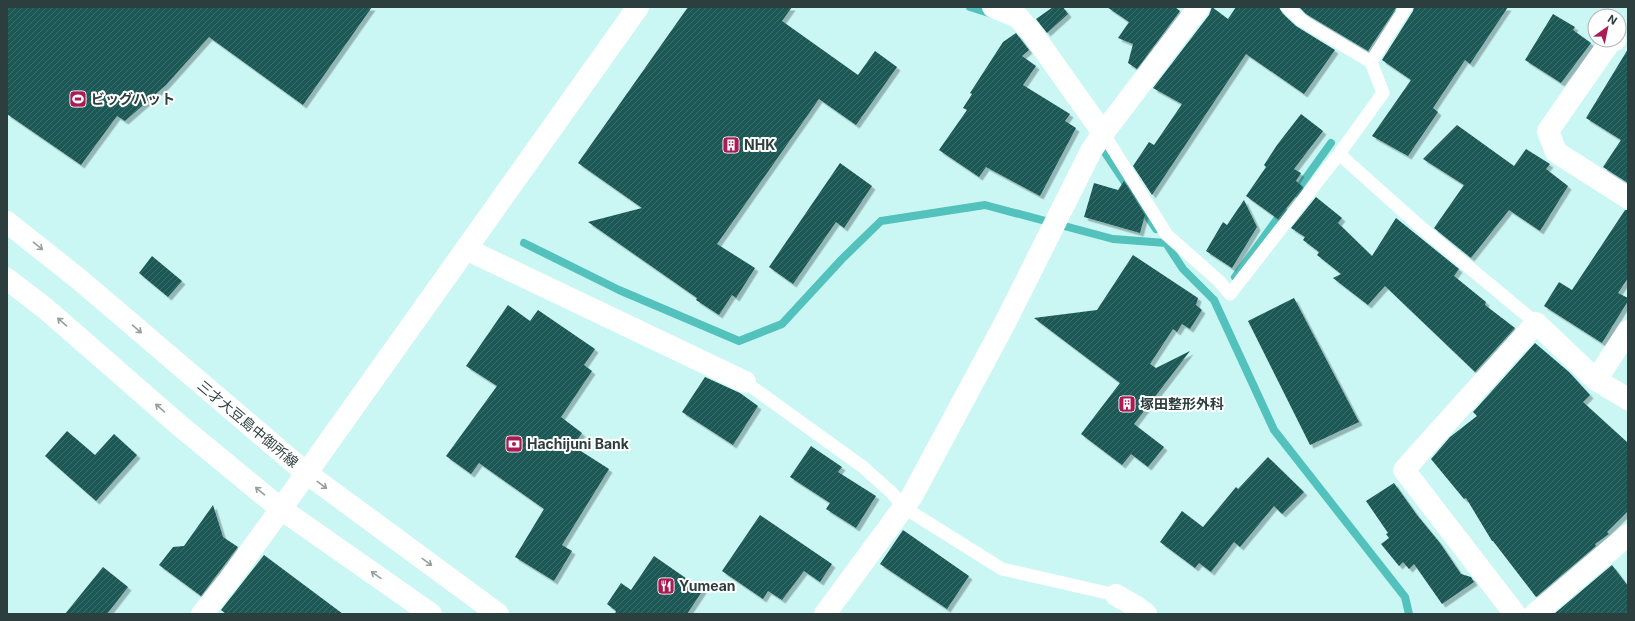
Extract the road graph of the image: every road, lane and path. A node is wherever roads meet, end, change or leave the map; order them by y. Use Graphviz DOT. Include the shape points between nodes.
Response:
graph roads {
  1 [pos="638,7"];
  2 [pos="993,7"];
  3 [pos="1199,7"];
  4 [pos="1287,7"];
  5 [pos="1406,7"];
  6 [pos="1606,48"];
  7 [pos="1371,62"];
  8 [pos="1098,140"];
  9 [pos="1339,154"];
  10 [pos="1628,198"];
  11 [pos="7,222"];
  12 [pos="466,249"];
  13 [pos="7,278"];
  14 [pos="1536,323"];
  15 [pos="1628,331"];
  16 [pos="1596,380"];
  17 [pos="745,382"];
  18 [pos="1628,399"];
  19 [pos="305,472"];
  20 [pos="903,507"];
  21 [pos="281,509"];
  22 [pos="1628,535"];
  23 [pos="1116,595"];
  24 [pos="202,614"];
  25 [pos="431,614"];
  26 [pos="498,614"];
  27 [pos="825,614"];
  28 [pos="1146,614"];
  29 [pos="1515,614"];
  30 [pos="1535,614"];
  1 -- 12 [label="street"];
  2 -- 8 [label="street" via="1018,18 1032,33"];
  3 -- 8 [label="street"];
  4 -- 7 [label="lane" via="1301,20"];
  5 -- 7 [label="lane"];
  6 -- 10 [label="street" via="1548,132 1556,152"];
  7 -- 9 [label="lane" via="1383,93"];
  8 -- 9 [label="lane" via="1167,235 1230,294"];
  8 -- 20 [label="street" via="1006,321 912,496"];
  9 -- 14 [label="lane" via="1423,229"];
  11 -- 19 [label="street, 三才大豆島中御所線, one-way" via="80,280"];
  12 -- 17 [label="street"];
  12 -- 19 [label="street"];
  21 -- 13 [label="street, one-way"];
  14 -- 16 [label="street"];
  14 -- 29 [label="street" via="1404,470"];
  15 -- 16 [label="street"];
  16 -- 18 [label="street"];
  17 -- 20 [label="lane" via="863,467 892,493"];
  19 -- 21 [label="street"];
  19 -- 26 [label="street, 三才大豆島中御所線, one-way"];
  20 -- 23 [label="lane" via="1002,569"];
  20 -- 27 [label="street"];
  21 -- 24 [label="street"];
  25 -- 21 [label="street, one-way"];
  22 -- 30 [label="street"];
  23 -- 28 [label="street"];
}
